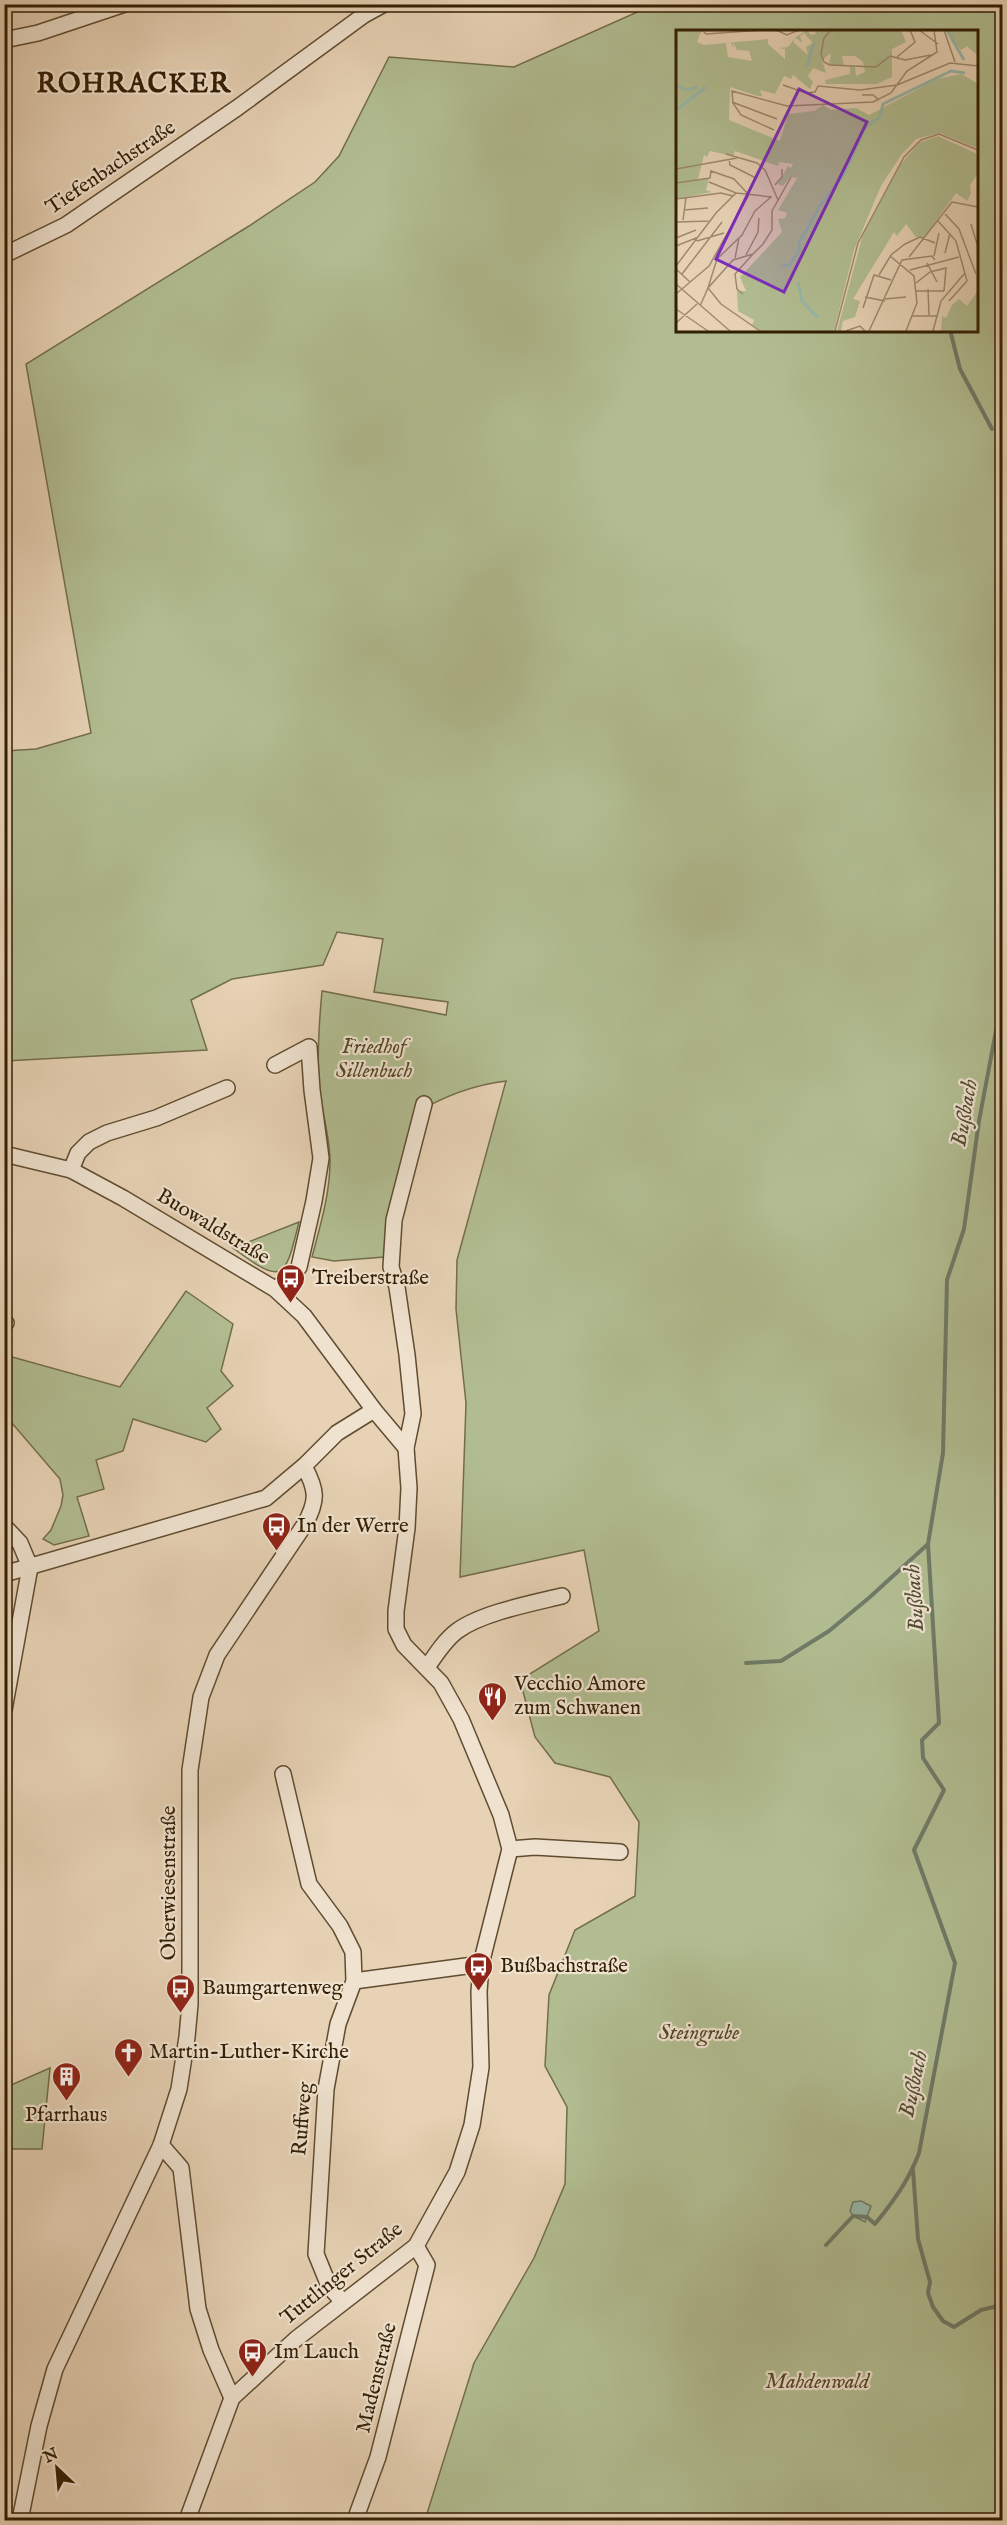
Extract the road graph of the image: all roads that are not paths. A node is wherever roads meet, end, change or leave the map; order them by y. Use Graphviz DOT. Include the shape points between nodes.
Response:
graph roads {
  1 [pos="126,4"];
  2 [pos="384,4"];
  3 [pos="4,40"];
  4 [pos="4,255"];
  5 [pos="275,1065"];
  6 [pos="227,1088"];
  7 [pos="424,1104"];
  8 [pos="4,1154"];
  9 [pos="70,1170"];
  10 [pos="275,1289"];
  11 [pos="374,1410"];
  12 [pos="406,1448"];
  13 [pos="304,1466"];
  14 [pos="4,1526"];
  15 [pos="30,1567"];
  16 [pos="4,1574"];
  17 [pos="562,1596"];
  18 [pos="428,1666"];
  19 [pos="4,1710"];
  20 [pos="283,1774"];
  21 [pos="510,1849"];
  22 [pos="620,1852"];
  23 [pos="481,1964"];
  24 [pos="354,1981"];
  25 [pos="161,2145"];
  26 [pos="416,2246"];
  27 [pos="342,2301"];
  28 [pos="232,2398"];
  29 [pos="20,2520"];
  30 [pos="187,2520"];
  31 [pos="355,2520"];
  1 -- 3 [label="street"];
  2 -- 4 [label="street, Tiefenbachstraße" via="66,225"];
  5 -- 10 [label="street" via="309,1047 321,1158 299,1268"];
  6 -- 9 [label="street" via="89,1142"];
  7 -- 12 [label="street, Tuttlinger Straße" via="394,1220 391,1267 413,1414"];
  8 -- 9 [label="street, Buowaldstraße"];
  9 -- 10 [label="street, Buowaldstraße"];
  10 -- 11 [label="street, Buowaldstraße" via="304,1317"];
  11 -- 12 [label="street, Buowaldstraße"];
  11 -- 13 [label="street" via="337,1433"];
  12 -- 18 [label="street, Tuttlinger Straße" via="407,1528 396,1629 404,1645"];
  13 -- 15 [label="street" via="266,1498"];
  13 -- 25 [label="street, Oberwiesenstraße" via="315,1485 314,1506 217,1655 195,1722 190,1770 190,2004 179,2088"];
  14 -- 15 [label="street" via="20,1543"];
  15 -- 16 [label="street"];
  15 -- 19 [label="street"];
  17 -- 18 [label="street" via="465,1626 449,1638"];
  18 -- 21 [label="street, Tuttlinger Straße" via="461,1719 501,1815"];
  20 -- 24 [label="street, Ruffweg" via="309,1884 340,1926 353,1952"];
  21 -- 22 [label="street"];
  21 -- 23 [label="street, Tuttlinger Straße"];
  23 -- 24 [label="street"];
  23 -- 26 [label="street, Tuttlinger Straße" via="481,2067 472,2125 457,2172"];
  24 -- 27 [label="street, Ruffweg" via="338,2024 326,2089 316,2243 316,2254 329,2286"];
  25 -- 28 [label="street" via="181,2168 198,2309"];
  25 -- 29 [label="street, Oberwiesenstraße" via="55,2369"];
  26 -- 27 [label="street, Tuttlinger Straße"];
  26 -- 31 [label="street, Madenstraße" via="427,2265 378,2457"];
  27 -- 28 [label="street, Tuttlinger Straße"];
  28 -- 30 [label="street, Tuttlinger Straße"];
}
